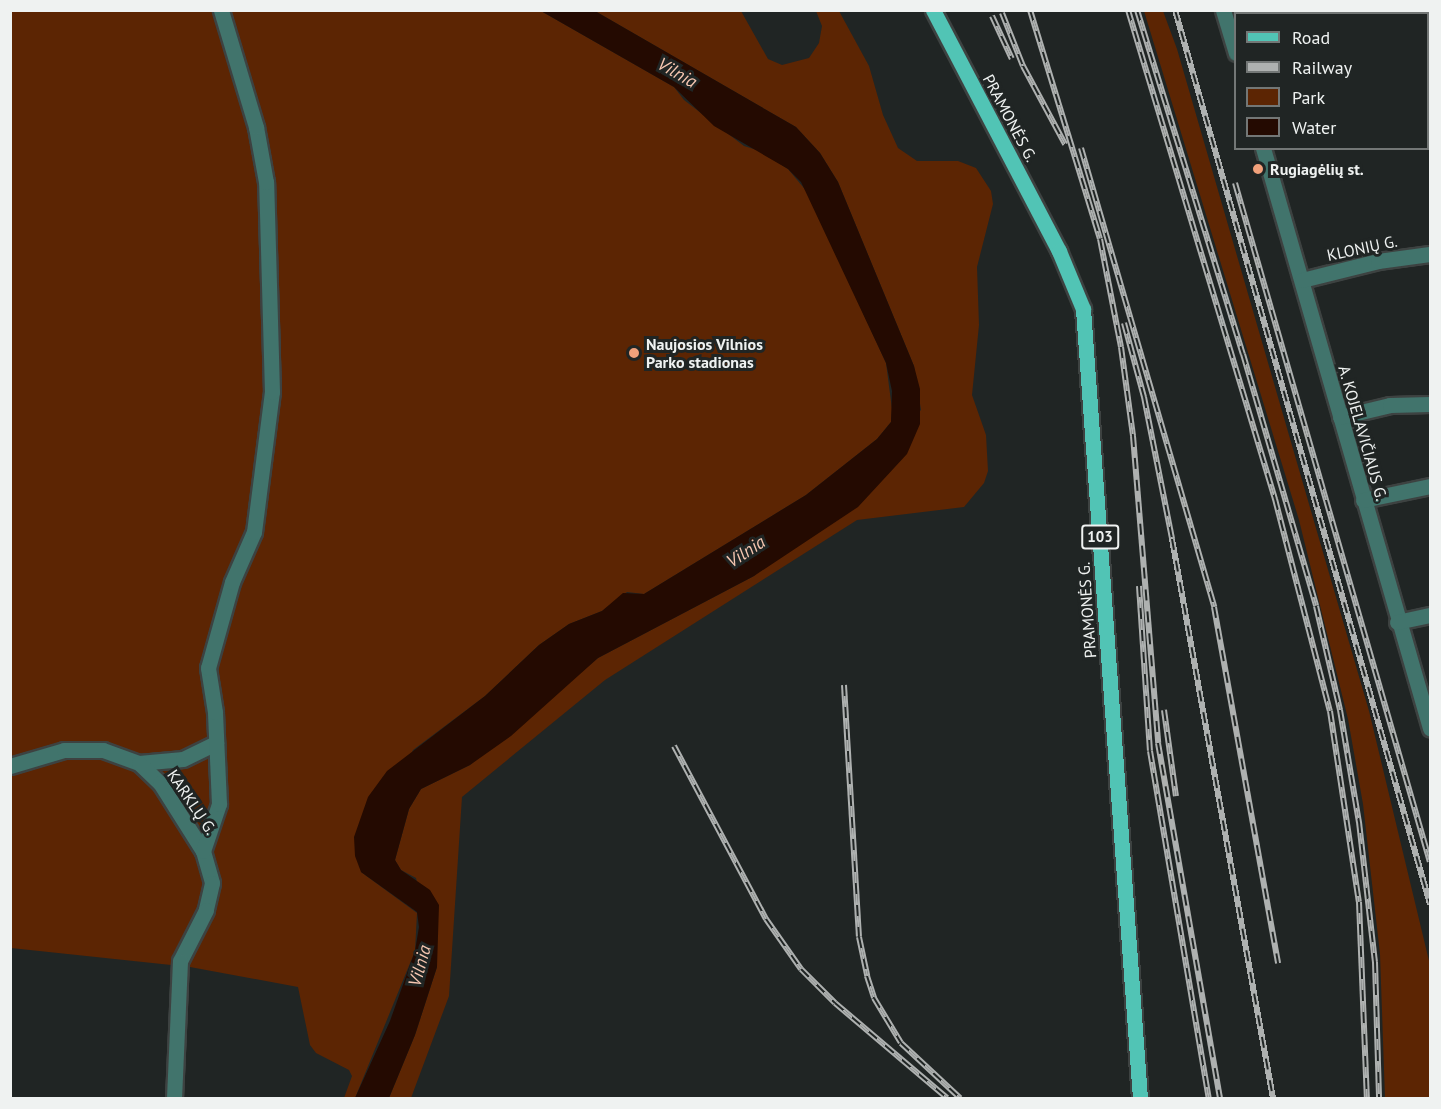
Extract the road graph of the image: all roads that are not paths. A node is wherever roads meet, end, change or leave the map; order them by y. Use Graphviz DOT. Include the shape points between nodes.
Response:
graph roads {
  1 [pos="221,10"];
  2 [pos="933,10"];
  3 [pos="1223,10"];
  4 [pos="1234,46"];
  5 [pos="1264,150"];
  6 [pos="1431,254"];
  7 [pos="1302,280"];
  8 [pos="1431,404"];
  9 [pos="1340,417"];
  10 [pos="1431,486"];
  11 [pos="1363,500"];
  12 [pos="1431,615"];
  13 [pos="1398,622"];
  14 [pos="1431,728"];
  15 [pos="216,743"];
  16 [pos="139,764"];
  17 [pos="10,766"];
  18 [pos="204,851"];
  19 [pos="174,1098"];
  20 [pos="1140,1098"];
  1 -- 15 [label="street" via="256,128 266,182 273,328 272,392 261,501 254,532 214,637 208,668"];
  2 -- 20 [label="main road, PRAMONĖS G. / 103" via="1059,251 1083,309"];
  3 -- 4 [label="street"];
  5 -- 7 [label="street, A. KOJELAVIČIAUS G."];
  6 -- 7 [label="street, KLONIŲ G." via="1378,261"];
  7 -- 9 [label="street, A. KOJELAVIČIAUS G."];
  8 -- 9 [label="street" via="1390,405"];
  9 -- 11 [label="street, A. KOJELAVIČIAUS G."];
  10 -- 11 [label="street"];
  11 -- 13 [label="street, A. KOJELAVIČIAUS G."];
  12 -- 13 [label="street"];
  13 -- 14 [label="street, A. KOJELAVIČIAUS G."];
  15 -- 16 [label="street" via="183,759"];
  15 -- 18 [label="street" via="219,804"];
  16 -- 17 [label="street, KARKLŲ G." via="103,750 64,750"];
  16 -- 18 [label="street, KARKLŲ G." via="160,783"];
  18 -- 19 [label="street, KARKLŲ G." via="212,883 206,910 180,961"];
}
